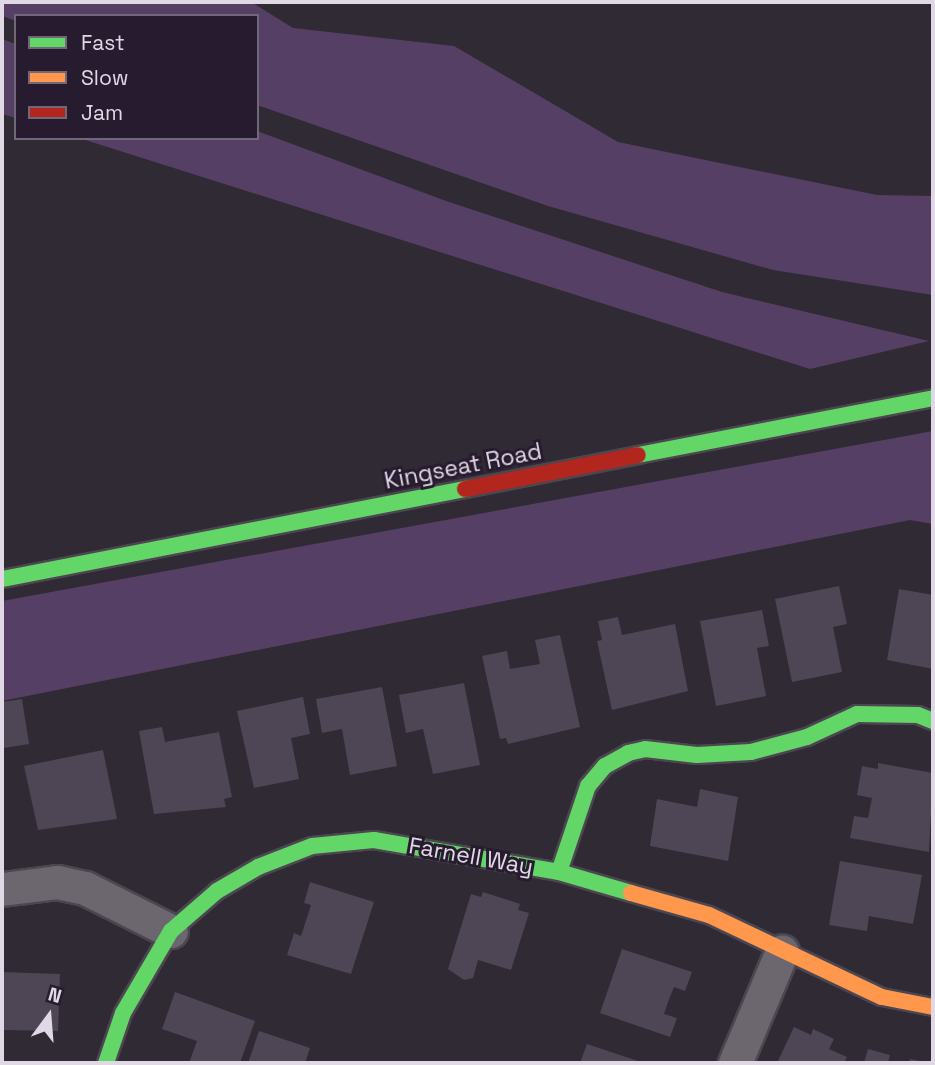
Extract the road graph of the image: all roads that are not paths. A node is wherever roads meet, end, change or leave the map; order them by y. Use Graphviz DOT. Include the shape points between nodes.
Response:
graph roads {
  1 [pos="933,398"];
  2 [pos="2,579"];
  3 [pos="933,721"];
  4 [pos="559,872"];
  5 [pos="2,889"];
  6 [pos="171,931"];
  7 [pos="782,951"];
  8 [pos="933,1007"];
  9 [pos="106,1063"];
  10 [pos="736,1063"];
  1 -- 2 [label="street, Kingseat Road"];
  3 -- 4 [label="street" via="918,715 857,714 807,737 751,752 697,755 645,749 628,753 605,766 588,786"];
  4 -- 6 [label="street, Farnell Way" via="374,840 312,846 258,867 216,891"];
  4 -- 7 [label="street, Farnell Way" via="709,915"];
  5 -- 6 [label="street" via="57,882 85,888"];
  6 -- 9 [label="street, Farnell Way" via="123,1013"];
  7 -- 8 [label="street, Farnell Way" via="882,997"];
  7 -- 10 [label="street"];
}
